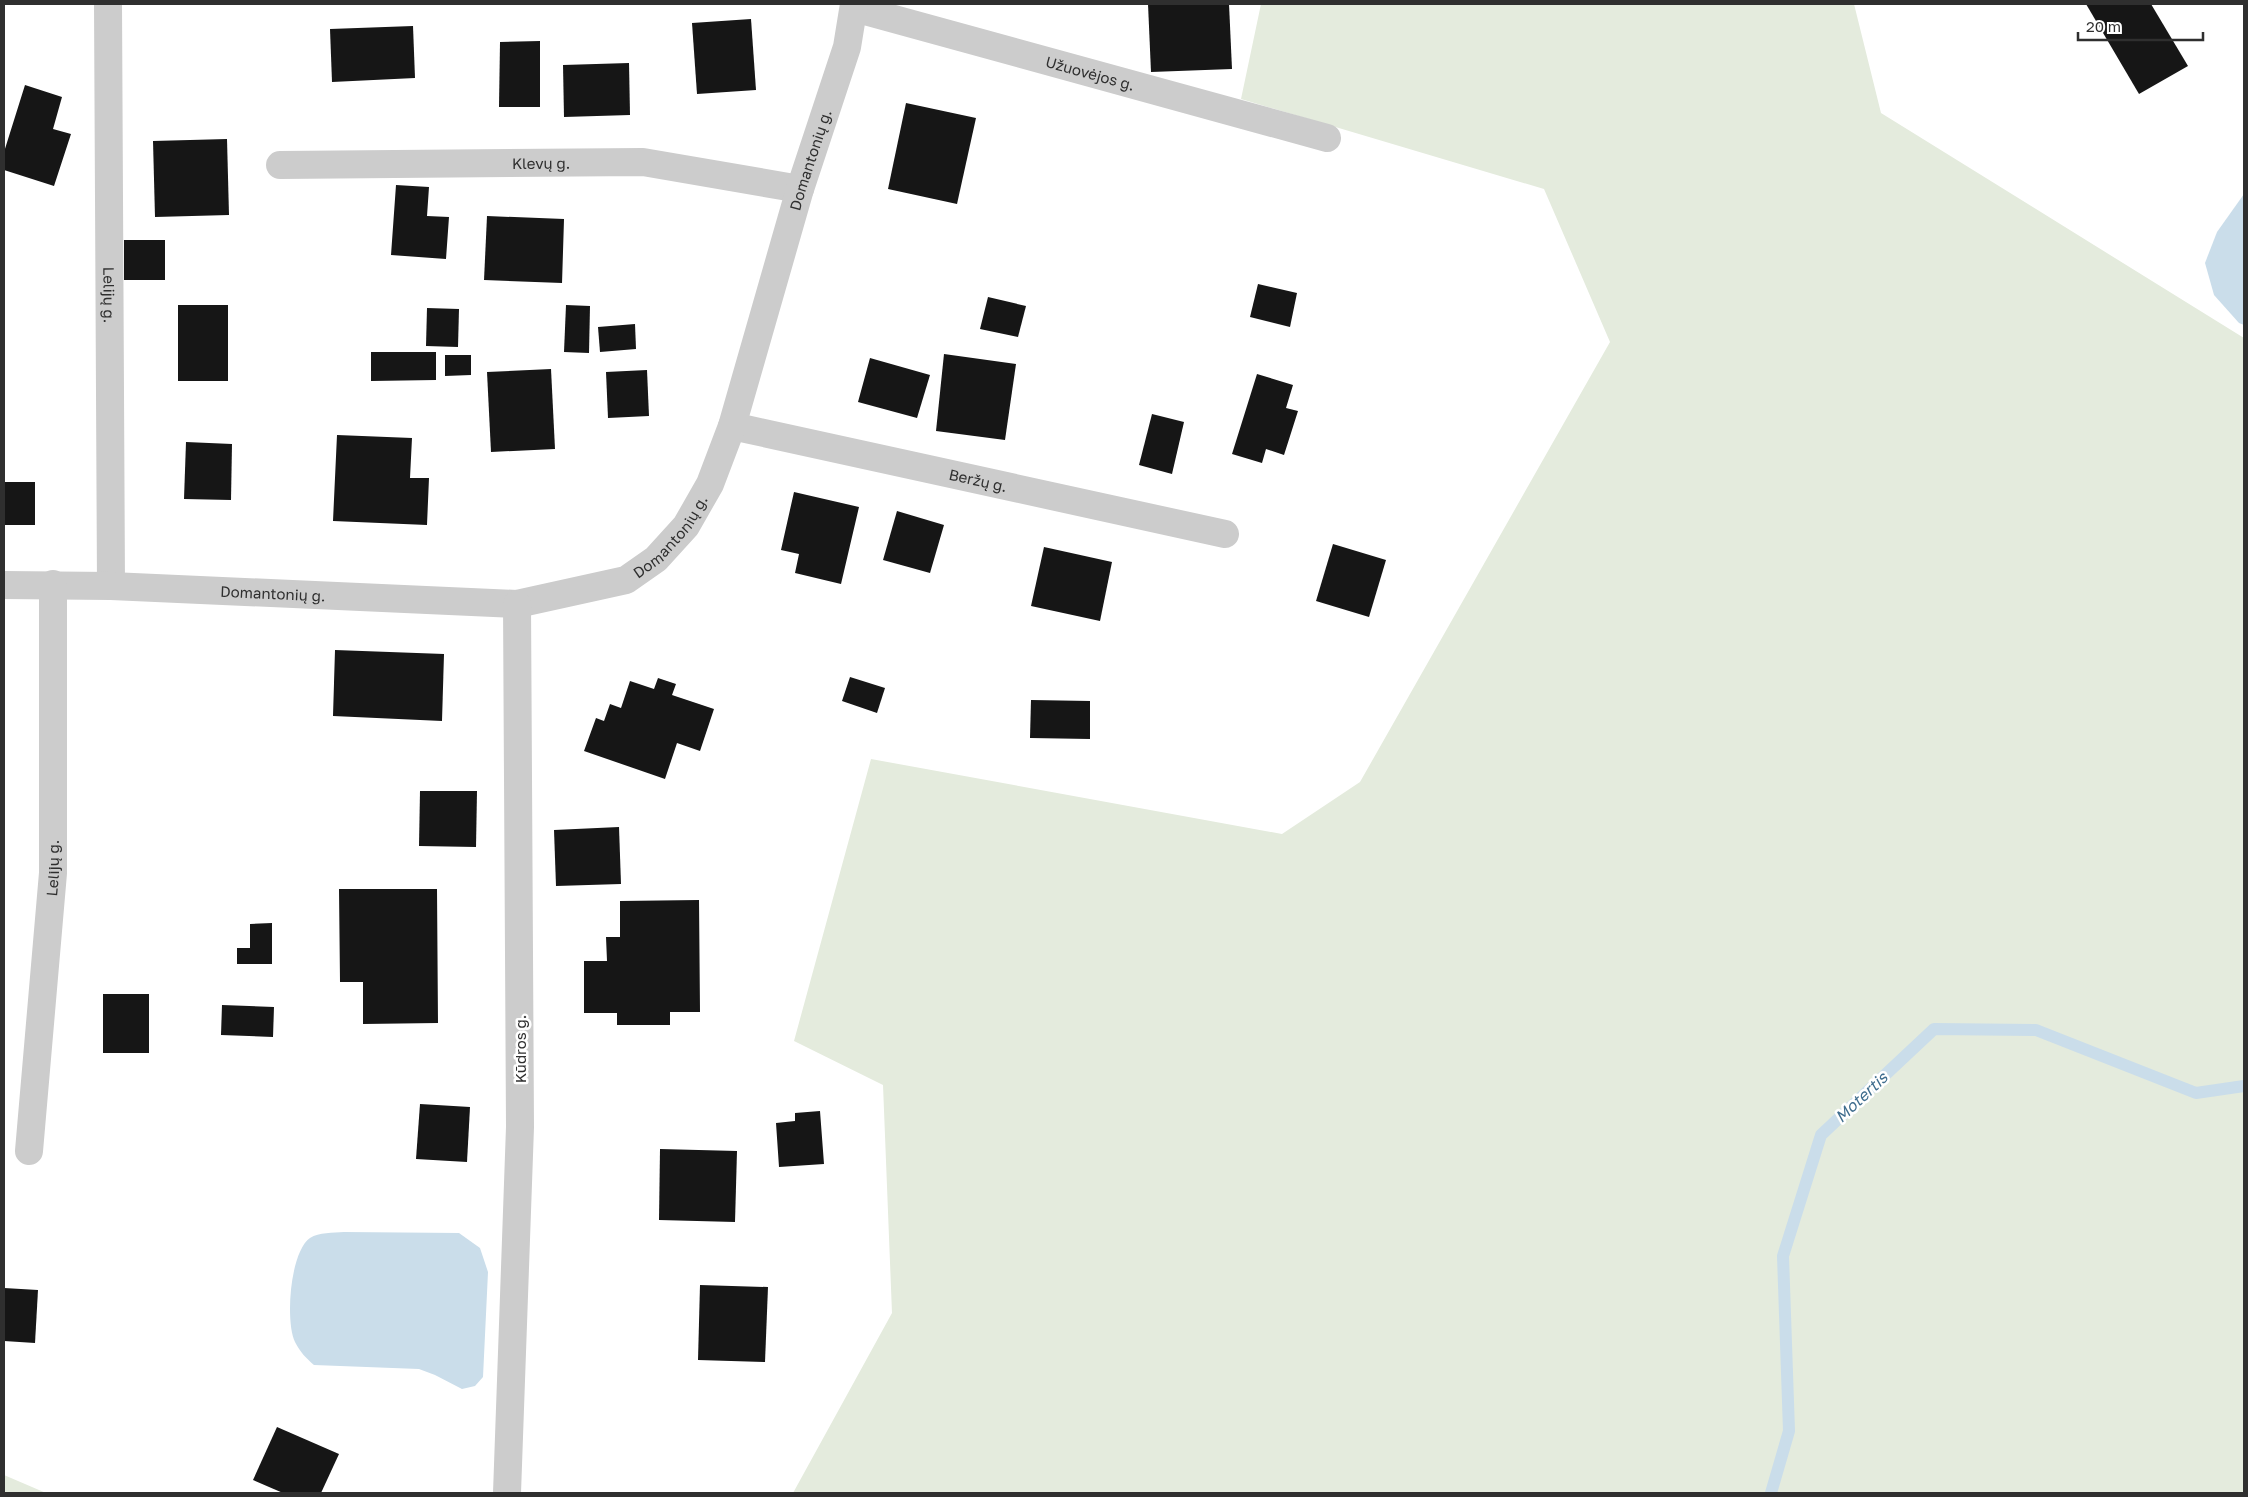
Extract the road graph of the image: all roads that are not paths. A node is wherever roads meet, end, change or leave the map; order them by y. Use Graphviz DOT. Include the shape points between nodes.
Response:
graph roads {
  1 [pos="108,4"];
  2 [pos="854,6"];
  3 [pos="1327,138"];
  4 [pos="280,165"];
  5 [pos="800,189"];
  6 [pos="732,426"];
  7 [pos="1225,534"];
  8 [pos="53,584"];
  9 [pos="4,585"];
  10 [pos="111,586"];
  11 [pos="518,604"];
  12 [pos="28,1151"];
  13 [pos="507,1493"];
  1 -- 10 [label="street, Lelijų g."];
  2 -- 3 [label="street, Užuovėjos g."];
  2 -- 5 [label="street, Domantonių g." via="847,47"];
  4 -- 5 [label="street, Klevų g." via="643,162"];
  5 -- 6 [label="street, Domantonių g."];
  6 -- 7 [label="street, Beržų g."];
  6 -- 11 [label="street, Domantonių g." via="710,484 686,526 656,559 626,580"];
  8 -- 9 [label="street, Domantonių g."];
  8 -- 10 [label="street, Domantonių g."];
  8 -- 12 [label="street, Lelijų g." via="53,873"];
  10 -- 11 [label="street, Domantonių g."];
  11 -- 13 [label="street, Kūdros g." via="520,1127"];
}
